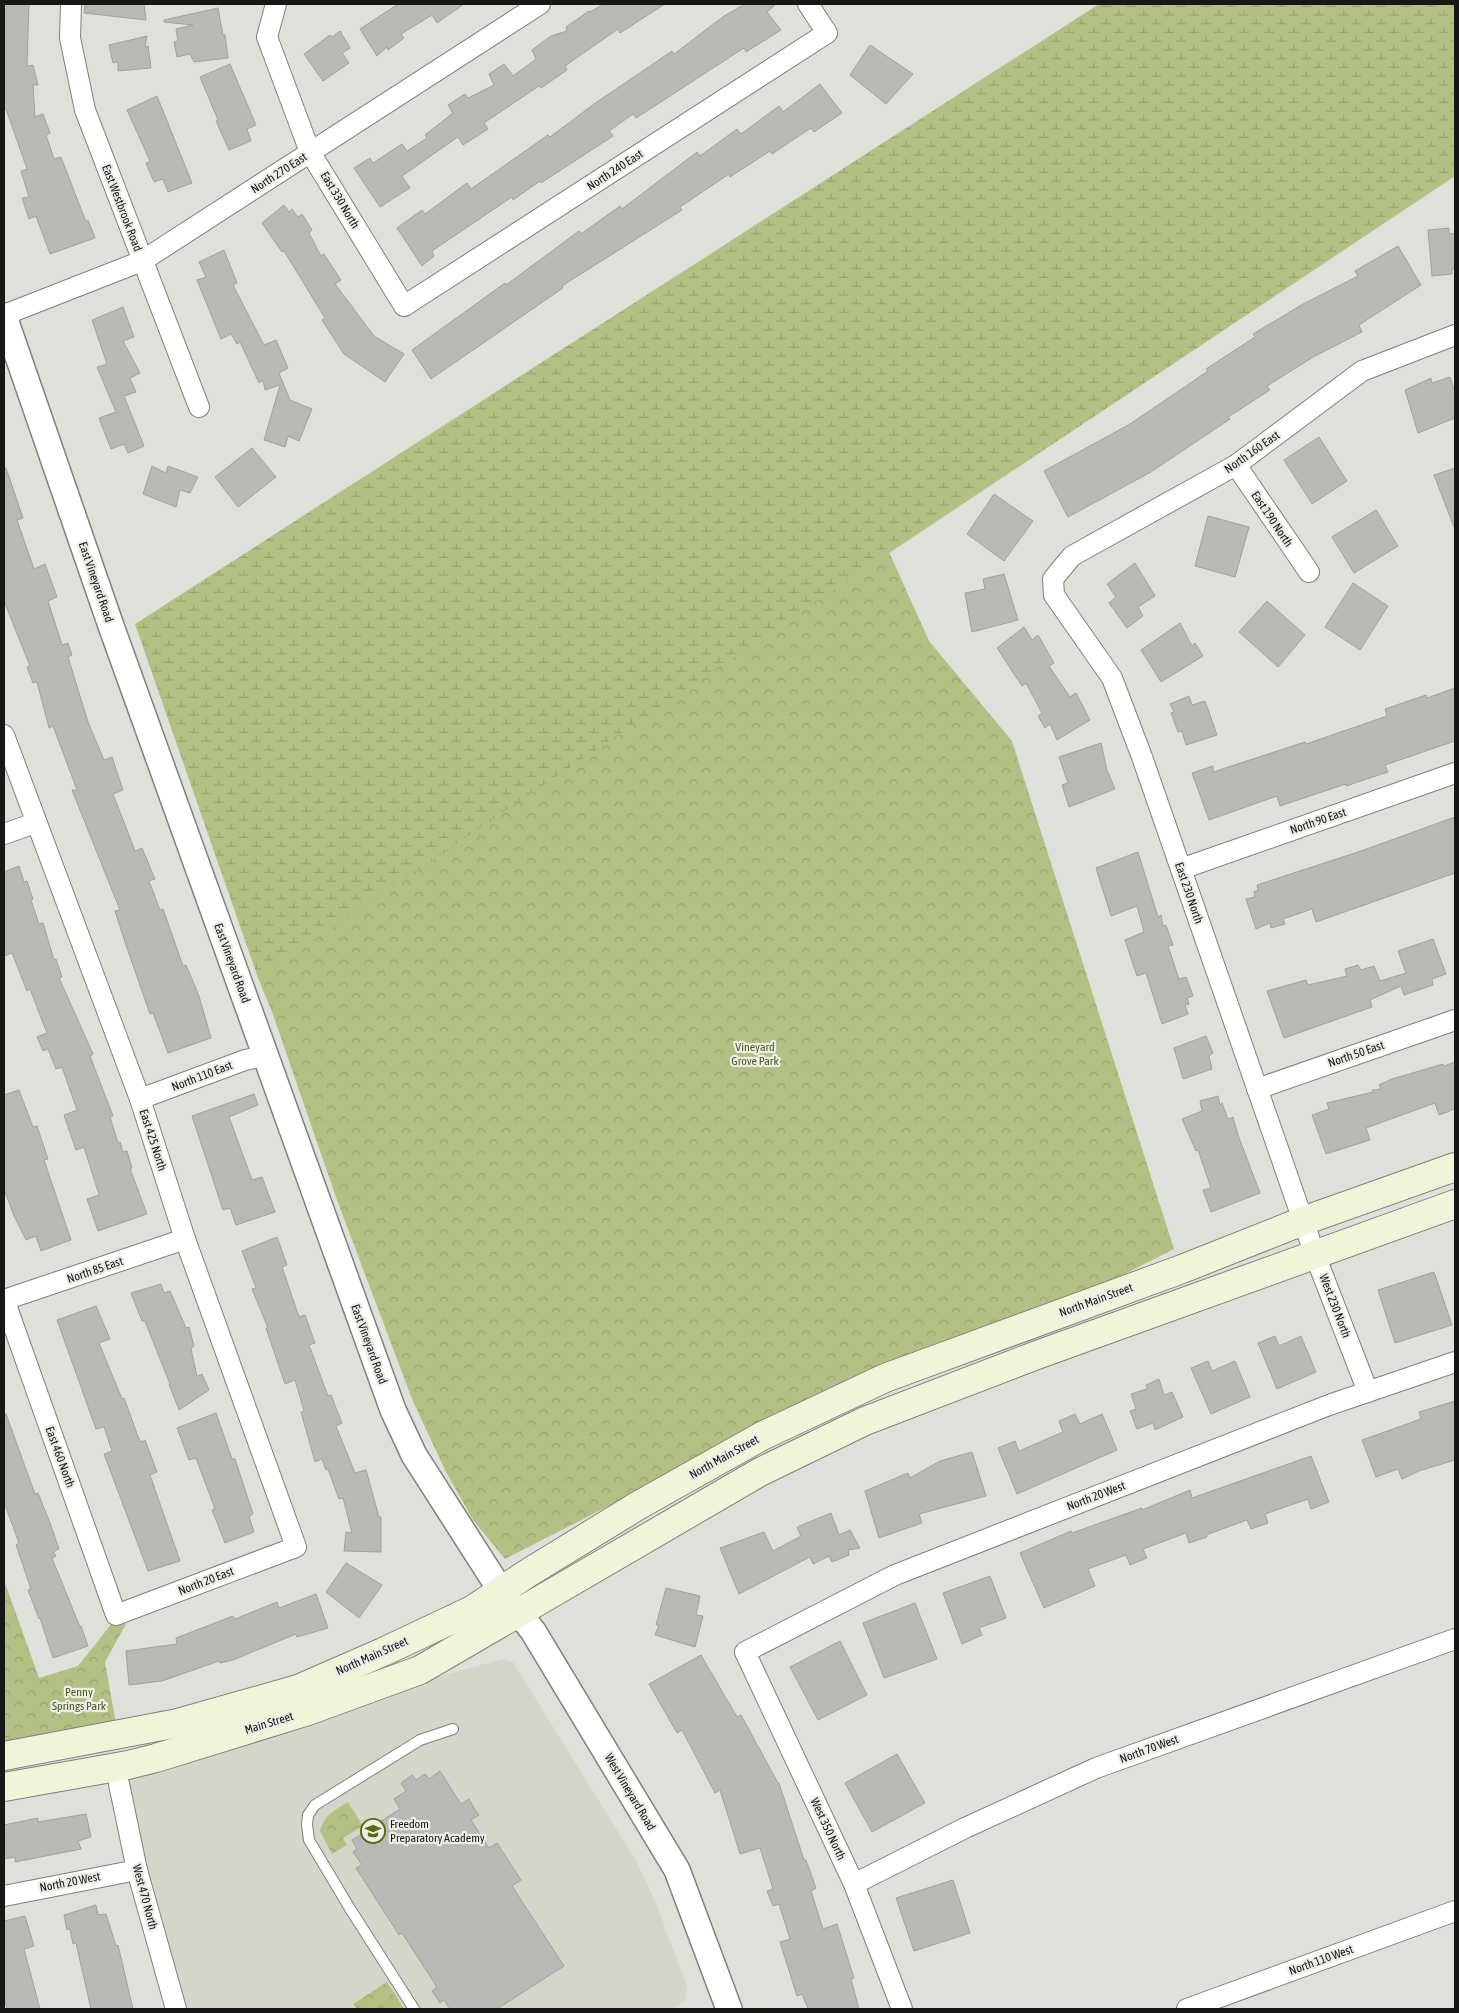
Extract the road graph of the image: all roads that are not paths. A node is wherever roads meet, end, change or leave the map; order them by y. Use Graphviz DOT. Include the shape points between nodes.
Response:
graph roads {
  1 [pos="71,4"];
  2 [pos="276,4"];
  3 [pos="540,4"];
  4 [pos="808,4"];
  5 [pos="310,152"];
  6 [pos="142,261"];
  7 [pos="404,306"];
  8 [pos="4,315"];
  9 [pos="1455,335"];
  10 [pos="199,407"];
  11 [pos="1236,465"];
  12 [pos="1308,572"];
  13 [pos="1053,579"];
  14 [pos="4,735"];
  15 [pos="1455,774"];
  16 [pos="35,823"];
  17 [pos="4,834"];
  18 [pos="1181,869"];
  19 [pos="1455,1020"];
  20 [pos="264,1056"];
  21 [pos="1257,1089"];
  22 [pos="140,1099"];
  23 [pos="1455,1167"];
  24 [pos="1455,1204"];
  25 [pos="1303,1220"];
  26 [pos="185,1239"];
  27 [pos="1315,1255"];
  28 [pos="4,1300"];
  29 [pos="1455,1362"];
  30 [pos="1368,1392"];
  31 [pos="296,1546"];
  32 [pos="501,1591"];
  33 [pos="517,1614"];
  34 [pos="116,1615"];
  35 [pos="1455,1639"];
  36 [pos="745,1652"];
  37 [pos="453,1730"];
  38 [pos="4,1756"];
  39 [pos="124,1774"];
  40 [pos="4,1787"];
  41 [pos="137,1870"];
  42 [pos="854,1884"];
  43 [pos="4,1896"];
  44 [pos="1455,1911"];
  45 [pos="176,2009"];
  46 [pos="414,2009"];
  47 [pos="729,2009"];
  48 [pos="902,2009"];
  49 [pos="1187,2009"];
  1 -- 6 [label="street, East Westbrook Road" via="70,38 85,110"];
  2 -- 5 [label="street, East 330 North" via="267,37"];
  3 -- 5 [label="street, North 270 East"];
  4 -- 7 [label="street, North 240 East" via="827,33"];
  5 -- 6 [label="street, North 270 East"];
  5 -- 7 [label="street, East 330 North"];
  6 -- 8 [label="street, North 270 East"];
  6 -- 10 [label="street, East Westbrook Road"];
  8 -- 20 [label="street, East Vineyard Road"];
  9 -- 11 [label="street, North 160 East" via="1362,371"];
  11 -- 12 [label="street, East 190 North"];
  11 -- 13 [label="street, North 160 East" via="1072,556"];
  13 -- 18 [label="street, East 230 North" via="1054,595 1112,678"];
  14 -- 16 [label="street, East 425 North"];
  15 -- 18 [label="street, North 90 East"];
  16 -- 17 [label="street"];
  16 -- 22 [label="street, East 425 North"];
  18 -- 21 [label="street, East 230 North"];
  19 -- 21 [label="street, North 50 East"];
  20 -- 22 [label="street, North 110 East"];
  20 -- 32 [label="street, East Vineyard Road" via="393,1410 414,1455"];
  21 -- 25 [label="street, East 230 North"];
  22 -- 26 [label="street, East 425 North"];
  23 -- 25 [label="main road, North Main Street"];
  24 -- 27 [label="main road"];
  25 -- 27 [label="street, West 230 North"];
  25 -- 32 [label="main road, North Main Street" via="1182,1269 885,1378 746,1445 639,1505"];
  26 -- 28 [label="street, North 85 East"];
  26 -- 31 [label="street, East 425 North"];
  27 -- 30 [label="street, West 230 North"];
  27 -- 33 [label="main road" via="1037,1355 866,1421 760,1472"];
  28 -- 34 [label="street, East 460 North"];
  29 -- 30 [label="street, North 20 West"];
  30 -- 36 [label="street, North 20 West" via="895,1575"];
  31 -- 34 [label="street, North 20 East"];
  32 -- 33 [label="street, West Vineyard Road"];
  32 -- 38 [label="main road, North Main Street" via="472,1610 298,1688 178,1723"];
  33 -- 39 [label="main road, Main Street" via="420,1670"];
  33 -- 47 [label="street, West Vineyard Road" via="538,1639 677,1870"];
  35 -- 42 [label="street, North 70 West" via="1096,1768 965,1828"];
  36 -- 42 [label="street, West 350 North"];
  37 -- 46 [label="lane" via="420,1740 387,1759 315,1805 308,1815 309,1840"];
  39 -- 40 [label="main road, Main Street"];
  39 -- 41 [label="street, West 470 North"];
  41 -- 43 [label="street, North 20 West"];
  41 -- 45 [label="street, West 470 North"];
  42 -- 48 [label="street, West 350 North"];
  44 -- 49 [label="street, North 110 West"];
}
